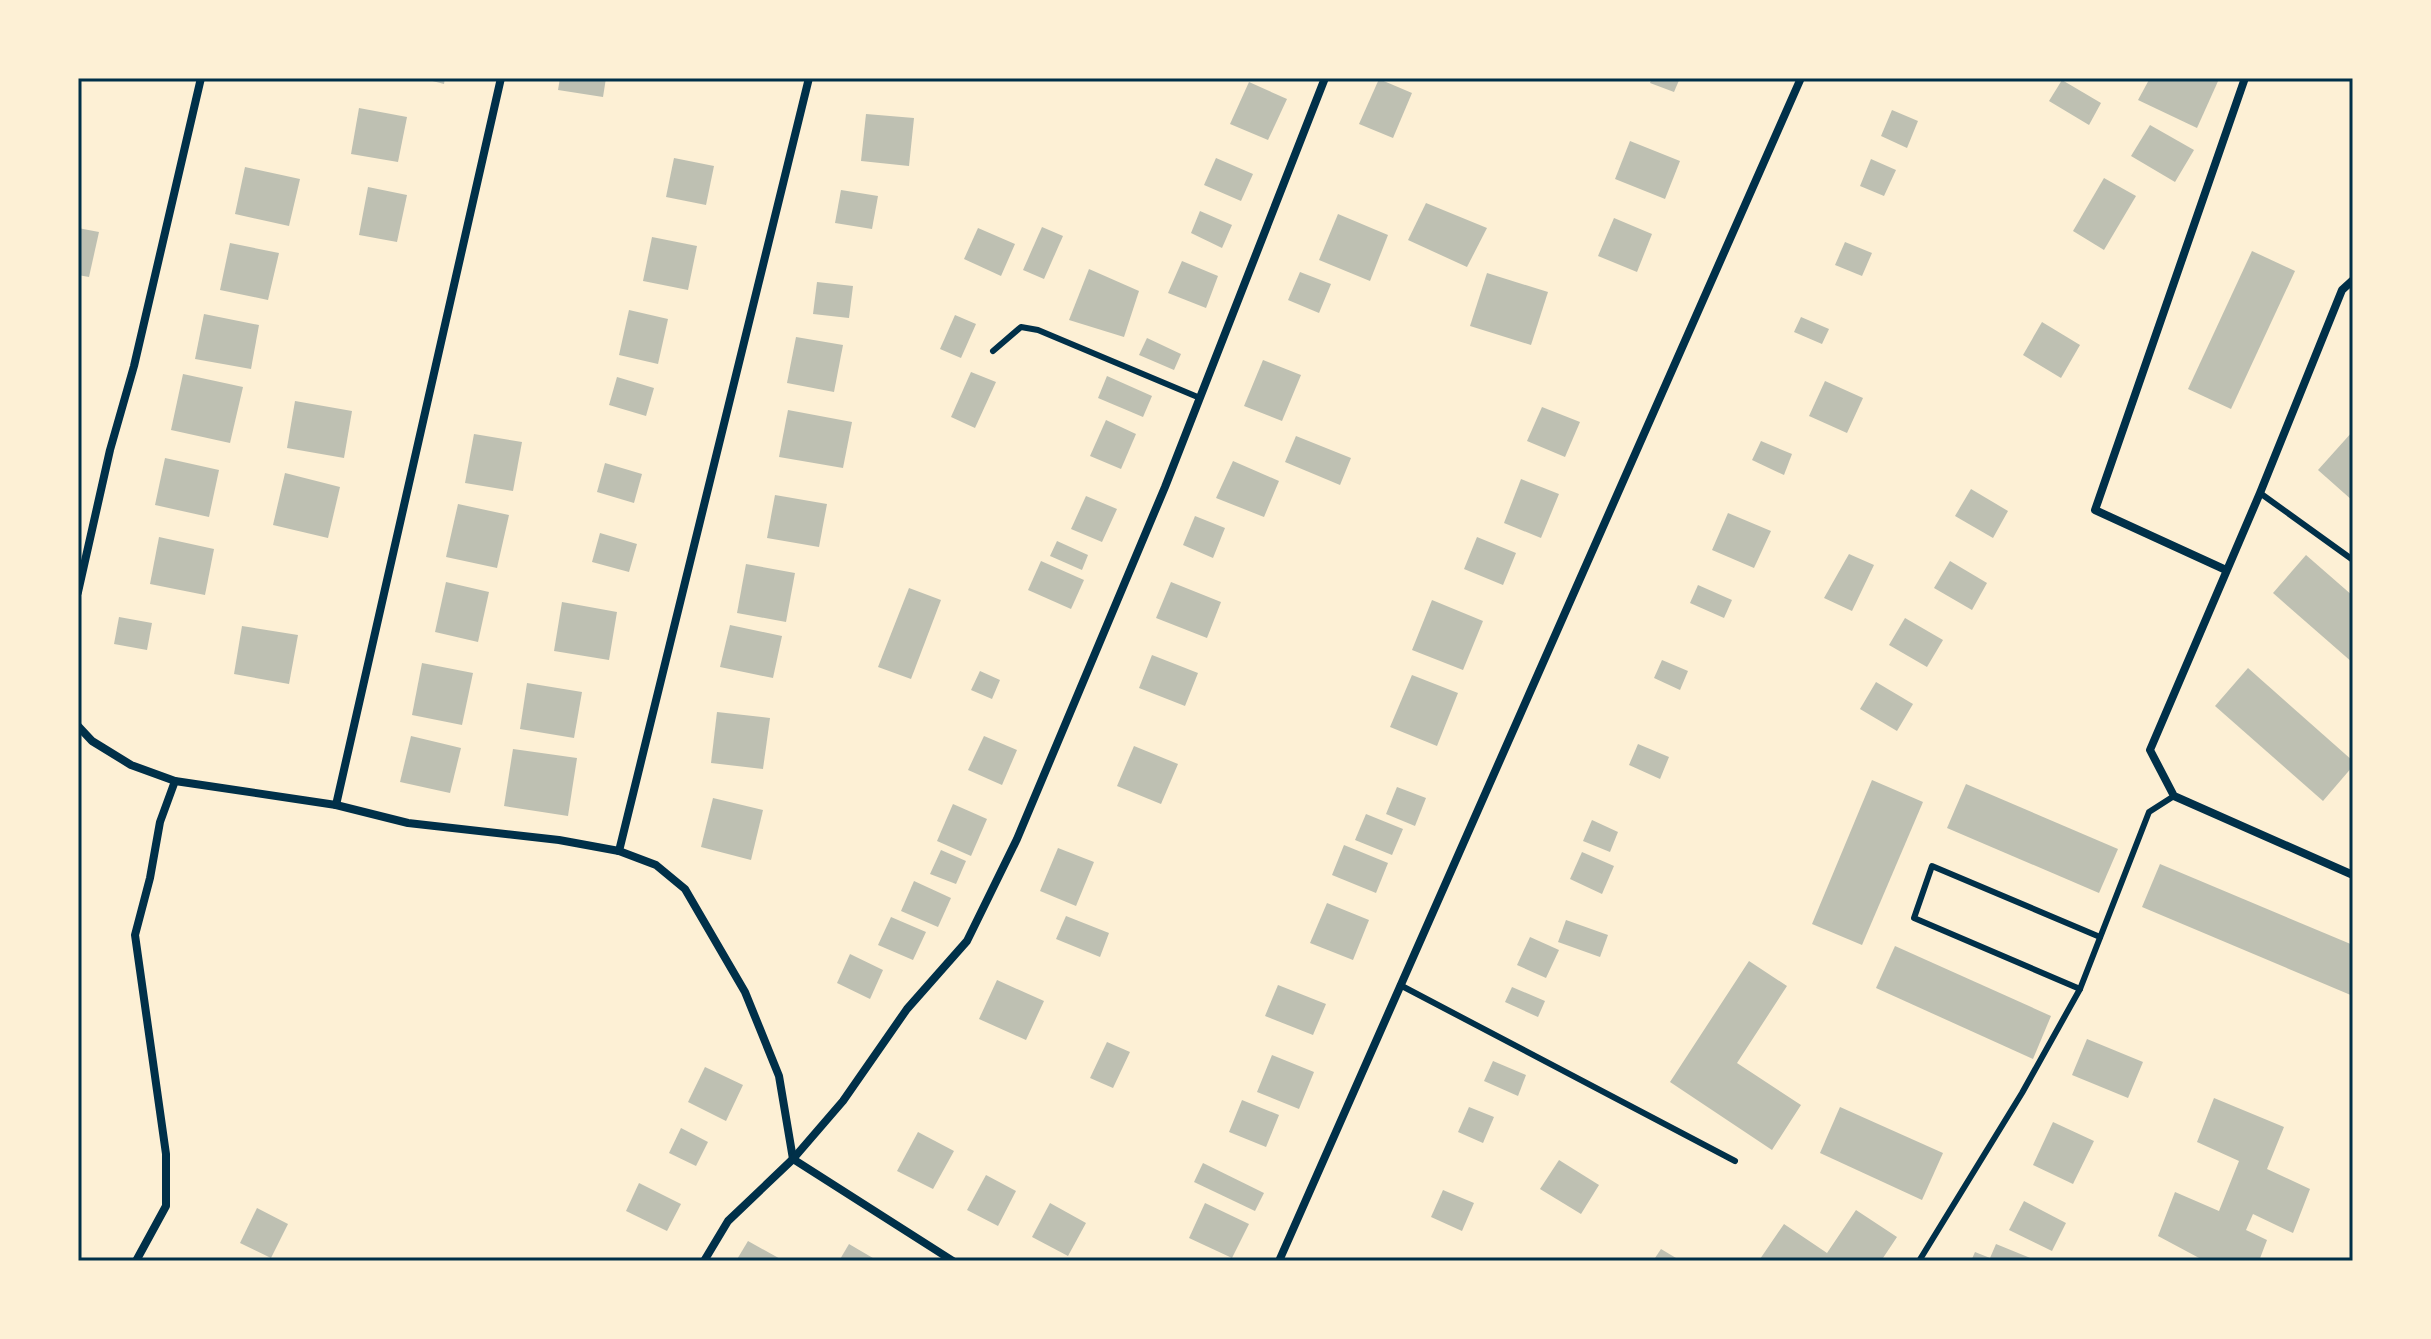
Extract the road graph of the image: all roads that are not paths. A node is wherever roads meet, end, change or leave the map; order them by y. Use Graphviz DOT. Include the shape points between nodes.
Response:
graph roads {
  1 [pos="201,78"];
  2 [pos="501,78"];
  3 [pos="809,78"];
  4 [pos="1325,78"];
  5 [pos="1801,78"];
  6 [pos="2245,78"];
  7 [pos="2353,280"];
  8 [pos="993,351"];
  9 [pos="1200,398"];
  10 [pos="2260,493"];
  11 [pos="2353,560"];
  12 [pos="2226,570"];
  13 [pos="78,592"];
  14 [pos="78,726"];
  15 [pos="175,781"];
  16 [pos="2174,796"];
  17 [pos="336,805"];
  18 [pos="619,851"];
  19 [pos="2353,875"];
  20 [pos="2100,937"];
  21 [pos="1400,985"];
  22 [pos="2080,989"];
  23 [pos="793,1159"];
  24 [pos="1735,1161"];
  25 [pos="136,1261"];
  26 [pos="704,1261"];
  27 [pos="953,1261"];
  28 [pos="1279,1261"];
  29 [pos="1919,1261"];
  1 -- 13 [label="street"];
  2 -- 17 [label="street"];
  3 -- 18 [label="street"];
  4 -- 9 [label="street"];
  5 -- 21 [label="street"];
  6 -- 12 [label="street" via="2095,510"];
  7 -- 10 [label="street" via="2342,290"];
  8 -- 9 [label="lane" via="1021,327 1038,330"];
  9 -- 23 [label="street" via="1017,839 967,941 907,1009 843,1101"];
  10 -- 11 [label="lane"];
  10 -- 12 [label="street"];
  12 -- 16 [label="street" via="2150,750"];
  14 -- 15 [label="street" via="131,765"];
  15 -- 17 [label="street"];
  15 -- 25 [label="street" via="160,822 135,935 166,1154 166,1206"];
  16 -- 19 [label="street"];
  16 -- 20 [label="lane" via="2149,812"];
  17 -- 18 [label="street" via="408,823"];
  18 -- 23 [label="street" via="656,865 685,889 745,992 779,1076"];
  20 -- 22 [label="lane"];
  20 -- 22 [label="lane" via="1932,866 1914,918"];
  21 -- 24 [label="lane"];
  21 -- 28 [label="street"];
  22 -- 29 [label="lane"];
  23 -- 26 [label="street" via="728,1221"];
  23 -- 27 [label="street"];
}
